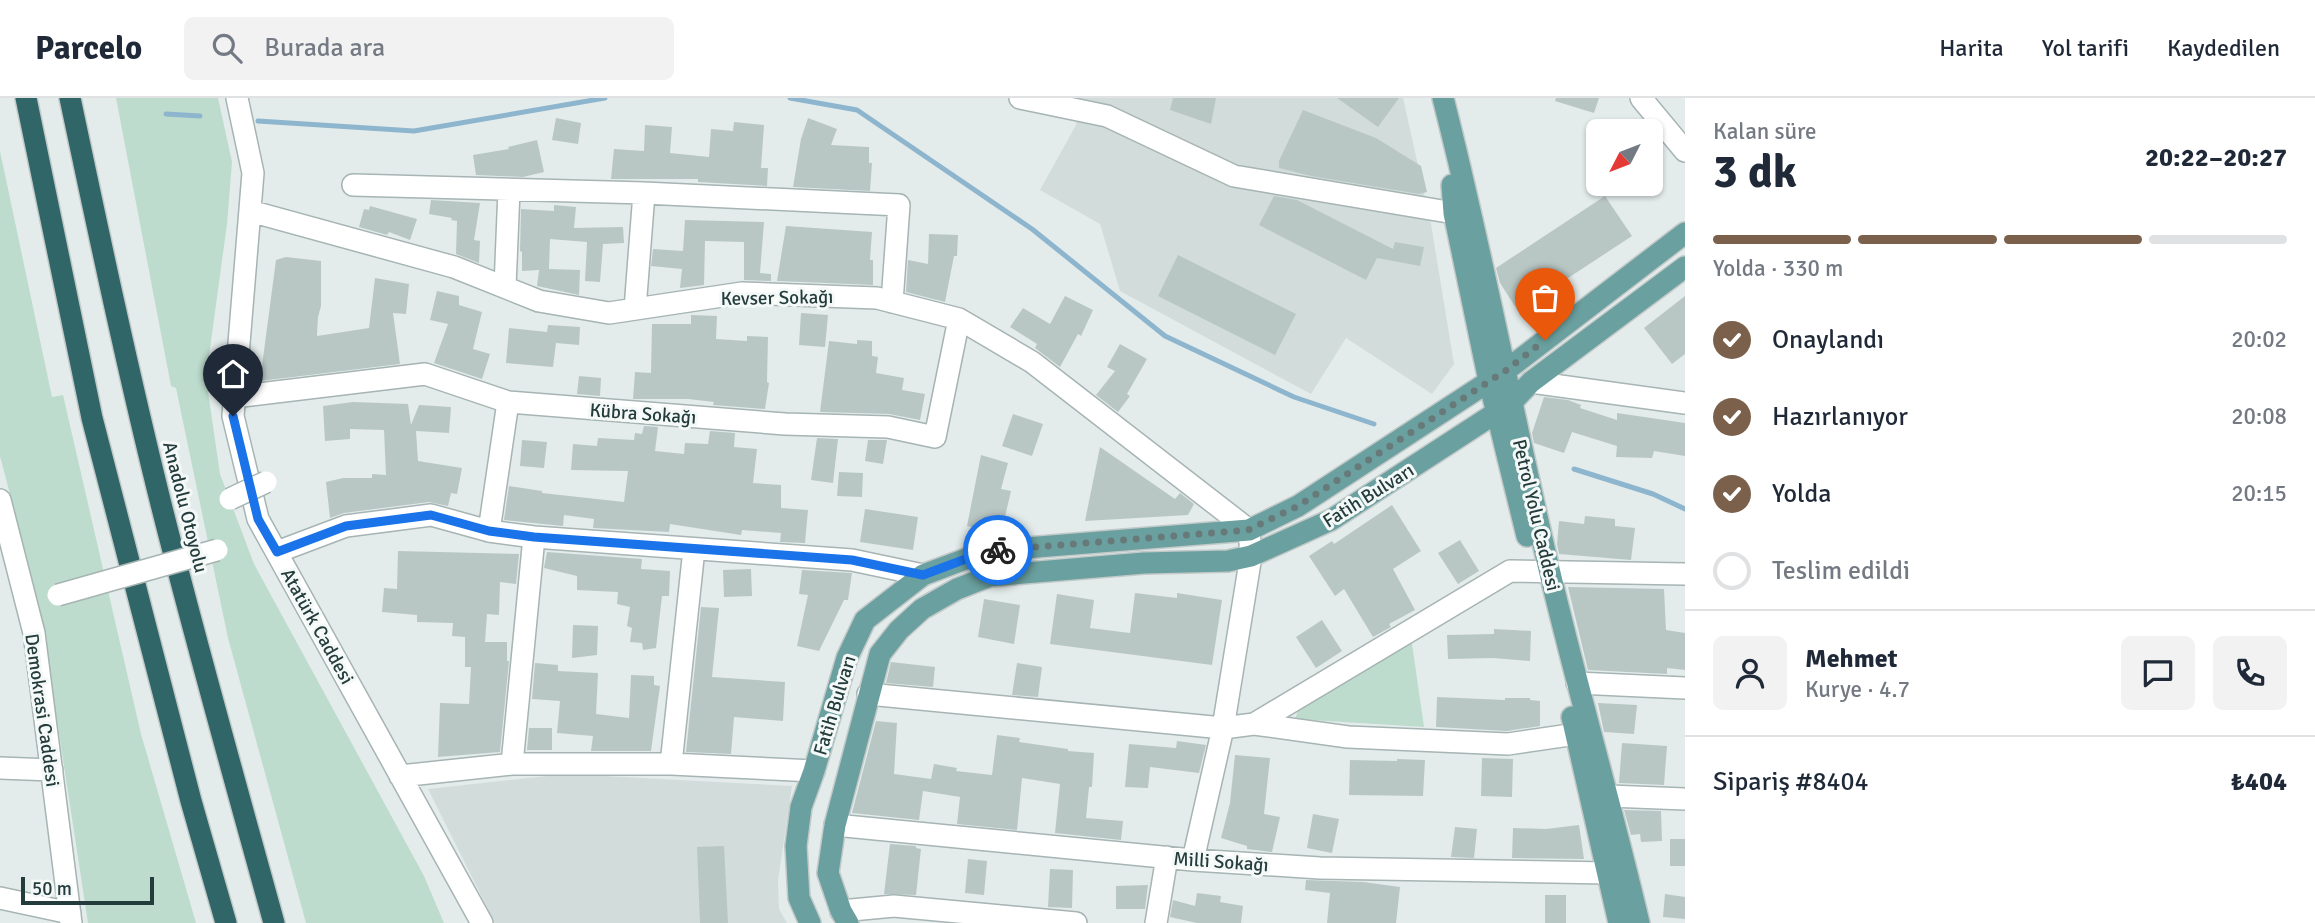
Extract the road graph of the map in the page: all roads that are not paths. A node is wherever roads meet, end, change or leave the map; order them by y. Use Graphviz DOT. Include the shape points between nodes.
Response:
graph roads {
  1 [pos="26,98"];
  2 [pos="70,98"];
  3 [pos="237,98"];
  4 [pos="1020,98"];
  5 [pos="1642,98"];
  6 [pos="1444,101"];
  7 [pos="1685,151"];
  8 [pos="353,185"];
  9 [pos="509,190"];
  10 [pos="644,193"];
  11 [pos="250,211"];
  12 [pos="1454,213"];
  13 [pos="1685,233"];
  14 [pos="1685,267"];
  15 [pos="505,287"];
  16 [pos="892,302"];
  17 [pos="635,309"];
  18 [pos="959,319"];
  19 [pos="1497,376"];
  20 [pos="1531,382"];
  21 [pos="234,397"];
  22 [pos="508,402"];
  23 [pos="1685,403"];
  24 [pos="1504,408"];
  25 [pos="266,482"];
  26 [pos="230,499"];
  27 [pos="0,500"];
  28 [pos="1248,530"];
  29 [pos="489,531"];
  30 [pos="534,537"];
  31 [pos="694,549"];
  32 [pos="217,550"];
  33 [pos="277,552"];
  34 [pos="1251,556"];
  35 [pos="8,564"];
  36 [pos="1542,571"];
  37 [pos="1685,574"];
  38 [pos="923,575"];
  39 [pos="58,595"];
  40 [pos="1577,683"];
  41 [pos="1685,688"];
  42 [pos="868,694"];
  43 [pos="1254,724"];
  44 [pos="1223,728"];
  45 [pos="1583,733"];
  46 [pos="512,764"];
  47 [pos="671,764"];
  48 [pos="0,768"];
  49 [pos="52,771"];
  50 [pos="814,771"];
  51 [pos="400,776"];
  52 [pos="1609,796"];
  53 [pos="1685,799"];
  54 [pos="835,825"];
  55 [pos="1167,857"];
  56 [pos="1193,860"];
  57 [pos="1608,873"];
  58 [pos="0,898"];
  59 [pos="844,917"];
  60 [pos="70,918"];
  61 [pos="226,923"];
  62 [pos="275,923"];
  63 [pos="482,923"];
  64 [pos="810,923"];
  65 [pos="1076,923"];
  66 [pos="1156,923"];
  67 [pos="1619,923"];
  68 [pos="1639,923"];
  1 -- 61 [label="highway" via="92,418"];
  2 -- 62 [label="highway, Anadolu Otoyolu" via="161,505"];
  3 -- 11 [label="street, Atatürk Caddesi" via="253,173"];
  4 -- 12 [label="street" via="1107,116 1234,176"];
  5 -- 7 [label="street"];
  6 -- 12 [label="main road, Petrol Yolu Caddesi"];
  6 -- 19 [label="main road, Petrol Yolu Caddesi"];
  8 -- 9 [label="street"];
  9 -- 10 [label="street"];
  9 -- 15 [label="street"];
  10 -- 16 [label="street" via="900,205"];
  10 -- 17 [label="street"];
  11 -- 15 [label="street, Kevser Sokağı" via="454,267"];
  11 -- 21 [label="street, Atatürk Caddesi"];
  12 -- 19 [label="main road, Petrol Yolu Caddesi"];
  13 -- 19 [label="main road, Fatih Bulvarı"];
  14 -- 20 [label="main road, Fatih Bulvarı"];
  15 -- 17 [label="street, Kevser Sokağı" via="539,301 598,311"];
  16 -- 17 [label="street, Kevser Sokağı" via="742,293"];
  16 -- 18 [label="street, Kevser Sokağı"];
  18 -- 22 [label="street, Kübra Sokağı" via="935,437 888,427 785,424"];
  18 -- 28 [label="street, Kevser Sokağı" via="1032,362"];
  19 -- 24 [label="main road, Petrol Yolu Caddesi"];
  19 -- 28 [label="main road, Fatih Bulvarı" via="1298,506"];
  20 -- 23 [label="street"];
  20 -- 24 [label="main road, Fatih Bulvarı"];
  21 -- 22 [label="street, Kübra Sokağı" via="425,374"];
  21 -- 33 [label="street, Atatürk Caddesi" via="233,416 258,519"];
  22 -- 29 [label="street"];
  24 -- 34 [label="main road, Fatih Bulvarı" via="1331,520"];
  24 -- 36 [label="main road, Petrol Yolu Caddesi"];
  25 -- 26 [label="street, bridge"];
  27 -- 35 [label="street, Demokrasi Caddesi"];
  28 -- 34 [label="street"];
  28 -- 38 [label="main road, Fatih Bulvarı" via="987,551"];
  29 -- 30 [label="street"];
  29 -- 33 [label="street" via="431,515 346,526"];
  30 -- 31 [label="street"];
  30 -- 46 [label="street"];
  31 -- 38 [label="street" via="852,560"];
  31 -- 47 [label="street"];
  32 -- 39 [label="street, bridge"];
  33 -- 51 [label="street, Atatürk Caddesi"];
  34 -- 42 [label="main road, Fatih Bulvarı" via="990,576 922,609 899,630 880,654"];
  34 -- 44 [label="street"];
  35 -- 49 [label="street, Demokrasi Caddesi" via="34,633"];
  36 -- 37 [label="street"];
  36 -- 40 [label="main road, Petrol Yolu Caddesi"];
  36 -- 43 [label="street" via="1510,571"];
  36 -- 45 [label="main road, Petrol Yolu Caddesi"];
  38 -- 50 [label="main road, Fatih Bulvarı" via="865,620 847,658"];
  40 -- 41 [label="street"];
  40 -- 45 [label="main road, Petrol Yolu Caddesi"];
  42 -- 44 [label="street"];
  42 -- 54 [label="main road, Fatih Bulvarı"];
  43 -- 44 [label="street"];
  43 -- 45 [label="street" via="1348,737 1508,744"];
  44 -- 56 [label="street"];
  45 -- 52 [label="main road, Petrol Yolu Caddesi"];
  45 -- 57 [label="main road, Petrol Yolu Caddesi"];
  46 -- 47 [label="street"];
  46 -- 51 [label="street"];
  47 -- 50 [label="street"];
  48 -- 49 [label="street"];
  49 -- 60 [label="street, Demokrasi Caddesi"];
  50 -- 64 [label="main road, Fatih Bulvarı" via="800,807 796,846 799,898"];
  51 -- 63 [label="street, Atatürk Caddesi"];
  52 -- 53 [label="street"];
  52 -- 68 [label="main road, Petrol Yolu Caddesi"];
  54 -- 55 [label="street, Milli Sokağı"];
  54 -- 59 [label="main road, Fatih Bulvarı" via="828,873"];
  55 -- 56 [label="street, Milli Sokağı"];
  55 -- 66 [label="street"];
  56 -- 57 [label="street, Milli Sokağı"];
  57 -- 67 [label="main road, Petrol Yolu Caddesi"];
  58 -- 60 [label="street"];
  59 -- 65 [label="street" via="894,906"];
}
